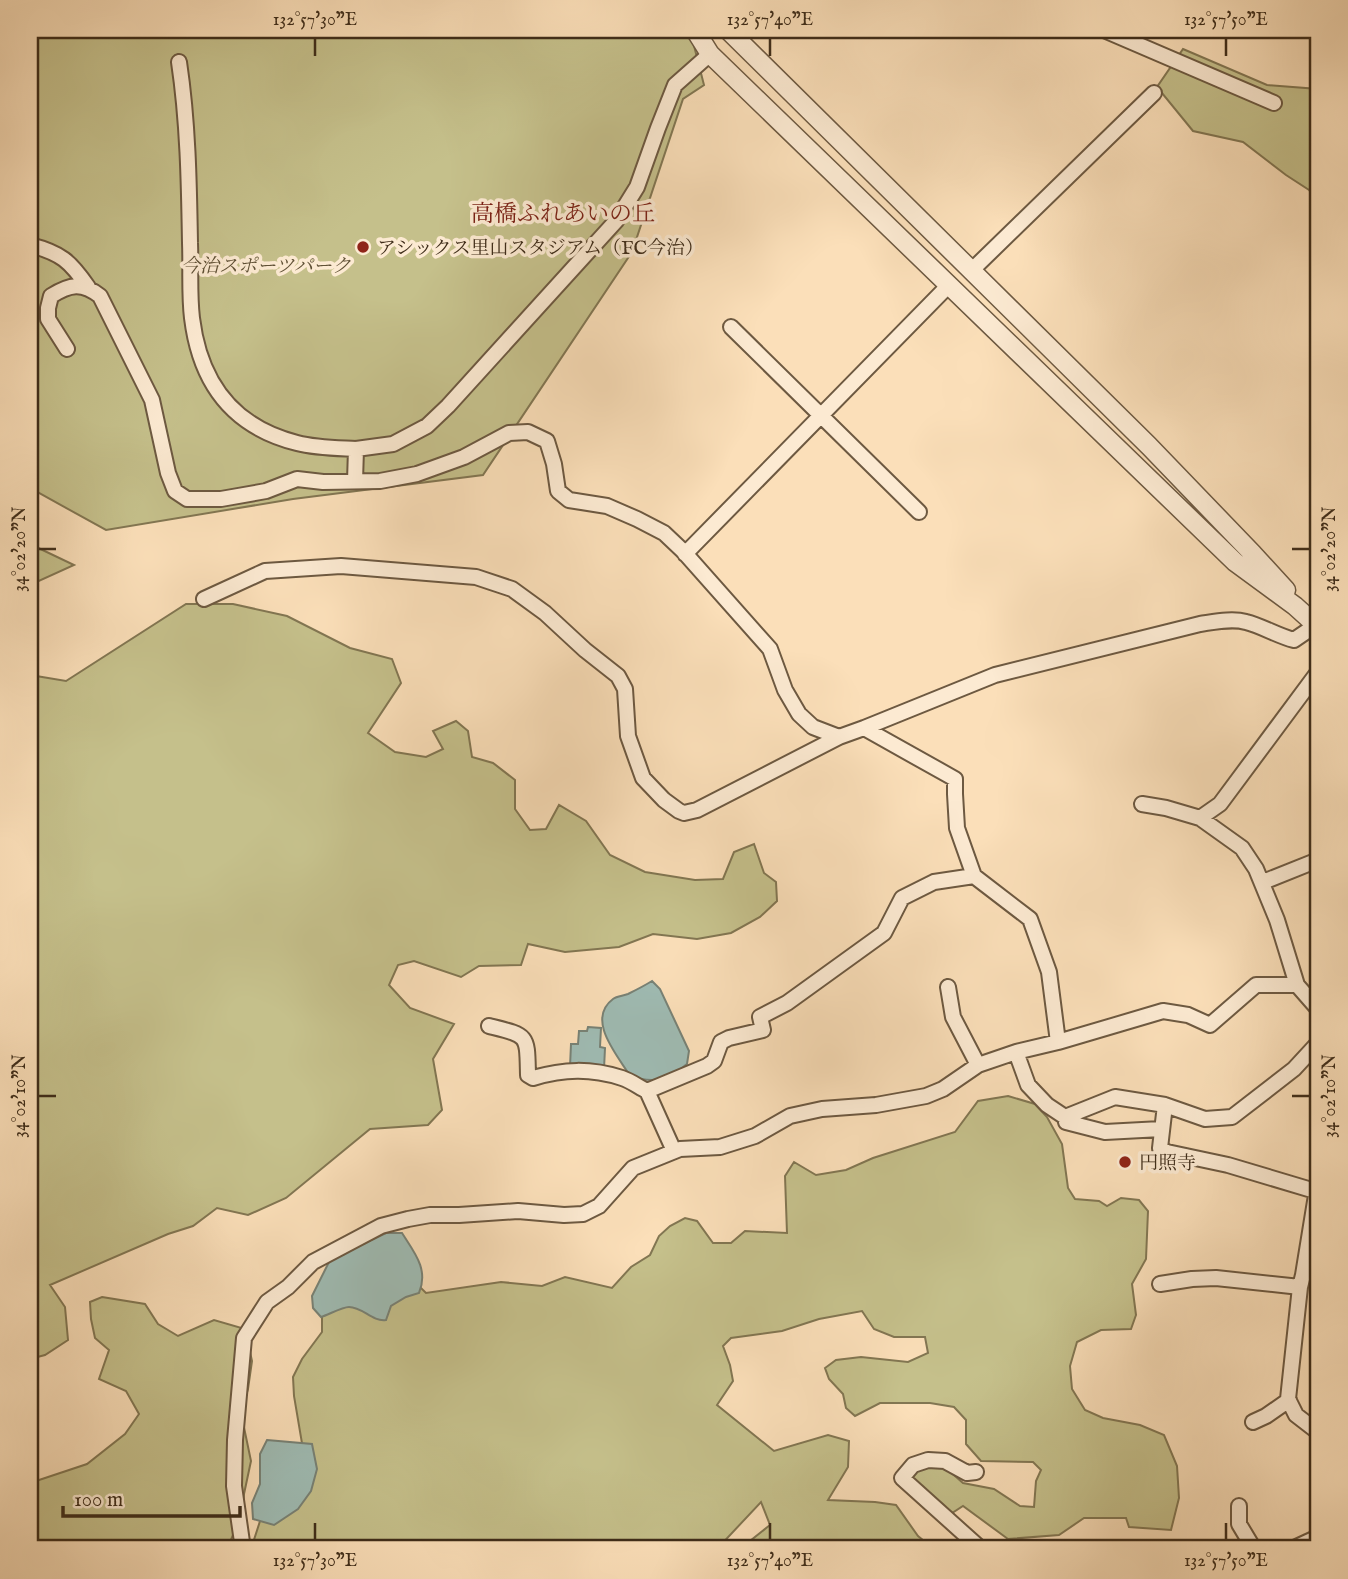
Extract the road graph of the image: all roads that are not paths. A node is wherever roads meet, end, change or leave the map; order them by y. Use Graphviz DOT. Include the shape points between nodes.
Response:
graph roads {
  1 [pos="695,30"];
  2 [pos="1104,30"];
  3 [pos="733,32"];
  4 [pos="710,54"];
  5 [pos="179,62"];
  6 [pos="1154,93"];
  7 [pos="1274,103"];
  8 [pos="30,245"];
  9 [pos="971,271"];
  10 [pos="949,285"];
  11 [pos="88,287"];
  12 [pos="731,327"];
  13 [pos="67,349"];
  14 [pos="821,416"];
  15 [pos="356,449"];
  16 [pos="355,481"];
  17 [pos="919,512"];
  18 [pos="685,554"];
  19 [pos="204,599"];
  20 [pos="1318,628"];
  21 [pos="1318,672"];
  22 [pos="864,728"];
  23 [pos="839,737"];
  24 [pos="1142,804"];
  25 [pos="1200,818"];
  26 [pos="1318,860"];
  27 [pos="974,876"];
  28 [pos="1263,882"];
  29 [pos="1297,985"];
  30 [pos="948,988"];
  31 [pos="1318,1009"];
  32 [pos="489,1026"];
  33 [pos="1058,1042"];
  34 [pos="1318,1043"];
  35 [pos="1016,1052"];
  36 [pos="978,1065"];
  37 [pos="647,1091"];
  38 [pos="1165,1105"];
  39 [pos="1065,1118"];
  40 [pos="1161,1129"];
  41 [pos="674,1151"];
  42 [pos="1317,1186"];
  43 [pos="1160,1284"];
  44 [pos="1300,1287"];
  45 [pos="1289,1400"];
  46 [pos="1253,1422"];
  47 [pos="1318,1432"];
  48 [pos="976,1472"];
  49 [pos="1239,1506"];
  50 [pos="1316,1539"];
  51 [pos="243,1549"];
  52 [pos="981,1549"];
  53 [pos="1254,1549"];
  54 [pos="1292,1549"];
  1 -- 4 [label="street"];
  2 -- 7 [label="street"];
  3 -- 4 [label="street"];
  3 -- 9 [label="street"];
  4 -- 10 [label="street"];
  4 -- 15 [label="street" via="676,85 637,187 615,221 428,426 393,444"];
  5 -- 15 [label="street" via="192,317 206,372 229,406 271,434 317,447"];
  6 -- 9 [label="street"];
  8 -- 11 [label="street" via="59,254"];
  9 -- 20 [label="street" via="1168,466"];
  10 -- 14 [label="street"];
  10 -- 20 [label="street" via="1235,562"];
  11 -- 13 [label="street" via="66,287 51,296 48,319"];
  11 -- 16 [label="street" via="100,296 152,400 175,491 187,499 221,499 266,491 297,479"];
  12 -- 14 [label="street"];
  14 -- 17 [label="street"];
  14 -- 18 [label="street"];
  15 -- 16 [label="street"];
  16 -- 18 [label="street" via="417,474 464,457 509,433 528,432 547,441 558,491 569,500 607,506 637,519 664,533"];
  18 -- 23 [label="street" via="770,649 799,714 813,727"];
  19 -- 23 [label="street" via="265,571 329,566 476,577 512,589 618,676 625,689 628,736 643,778 684,813"];
  20 -- 22 [label="street" via="1294,640 1245,621 1200,624 995,675"];
  21 -- 25 [label="street" via="1220,804"];
  22 -- 23 [label="street"];
  22 -- 27 [label="street" via="955,779 957,828"];
  24 -- 25 [label="street"];
  25 -- 28 [label="street" via="1242,848"];
  26 -- 28 [label="street"];
  27 -- 33 [label="street" via="1030,919 1049,971"];
  27 -- 37 [label="street" via="934,882 902,898 884,933 788,1003 760,1017 763,1030 721,1042 714,1061 707,1066"];
  28 -- 29 [label="street"];
  29 -- 31 [label="street"];
  29 -- 33 [label="street" via="1256,985 1210,1025 1163,1010"];
  30 -- 36 [label="street" via="953,1017"];
  32 -- 37 [label="street" via="520,1034 527,1042 528,1075 533,1078 582,1070 623,1078"];
  33 -- 35 [label="street"];
  34 -- 38 [label="street" via="1232,1117 1205,1119"];
  35 -- 36 [label="street"];
  35 -- 39 [label="street" via="1028,1085"];
  36 -- 41 [label="street" via="926,1096 811,1111 720,1147"];
  37 -- 41 [label="street"];
  38 -- 39 [label="street" via="1115,1097"];
  38 -- 40 [label="street"];
  39 -- 40 [label="street" via="1074,1125 1105,1132"];
  40 -- 42 [label="street" via="1160,1148 1167,1152"];
  41 -- 51 [label="street" via="633,1168 598,1206 583,1214 430,1215 381,1226 313,1262 267,1302 244,1338 234,1486"];
  42 -- 44 [label="street"];
  43 -- 44 [label="street" via="1216,1278"];
  44 -- 45 [label="street"];
  45 -- 46 [label="street"];
  45 -- 47 [label="street" via="1296,1415"];
  48 -- 52 [label="street" via="928,1460 913,1465 902,1478"];
  49 -- 53 [label="street" via="1239,1524"];
  50 -- 54 [label="street"];
}
